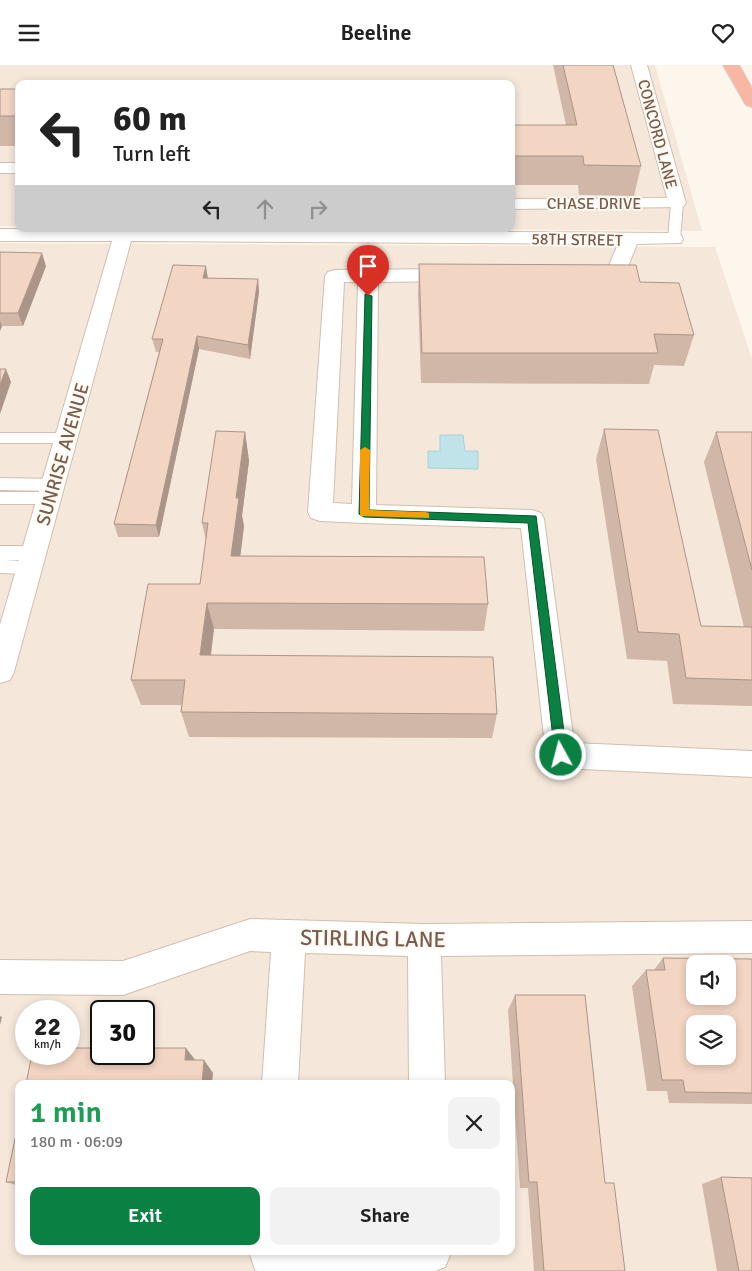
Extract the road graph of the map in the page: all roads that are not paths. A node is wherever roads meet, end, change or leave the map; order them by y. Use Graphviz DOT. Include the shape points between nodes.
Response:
graph roads {
  1 [pos="638,65"];
  2 [pos="731,65"];
  3 [pos="740,65"];
  4 [pos="752,93"];
  5 [pos="752,102"];
  6 [pos="0,168"];
  7 [pos="15,168"];
  8 [pos="677,203"];
  9 [pos="515,204"];
  10 [pos="0,235"];
  11 [pos="123,235"];
  12 [pos="629,239"];
  13 [pos="674,239"];
  14 [pos="477,275"];
  15 [pos="566,275"];
  16 [pos="368,276"];
  17 [pos="0,438"];
  18 [pos="66,438"];
  19 [pos="0,484"];
  20 [pos="51,491"];
  21 [pos="0,498"];
  22 [pos="364,514"];
  23 [pos="0,553"];
  24 [pos="32,560"];
  25 [pos="0,566"];
  26 [pos="6,630"];
  27 [pos="0,672"];
  28 [pos="752,764"];
  29 [pos="289,937"];
  30 [pos="752,937"];
  31 [pos="424,940"];
  32 [pos="0,977"];
  33 [pos="280,1080"];
  34 [pos="427,1080"];
  1 -- 8 [label="street, CONCORD LANE"];
  2 -- 5 [label="highway"];
  3 -- 4 [label="highway"];
  6 -- 7 [label="street"];
  8 -- 9 [label="street, CHASE DRIVE"];
  8 -- 13 [label="lane"];
  10 -- 11 [label="street, 58TH STREET"];
  11 -- 12 [label="street, 58TH STREET"];
  11 -- 18 [label="street, SUNRISE AVENUE"];
  12 -- 13 [label="street, 58TH STREET"];
  12 -- 15 [label="street" via="615,274"];
  14 -- 16 [label="street"];
  16 -- 22 [label="street"];
  16 -- 22 [label="street" via="335,276 320,512"];
  17 -- 18 [label="lane"];
  18 -- 20 [label="street, SUNRISE AVENUE"];
  19 -- 20 [label="lane"];
  20 -- 21 [label="lane"];
  20 -- 24 [label="street, SUNRISE AVENUE"];
  22 -- 28 [label="street" via="532,519 561,755"];
  23 -- 24 [label="lane"];
  24 -- 25 [label="lane"];
  24 -- 26 [label="street, SUNRISE AVENUE"];
  26 -- 27 [label="street, SUNRISE AVENUE"];
  29 -- 31 [label="street, STIRLING LANE"];
  29 -- 32 [label="street, STIRLING LANE" via="250,935 123,978"];
  29 -- 33 [label="street"];
  30 -- 31 [label="street, STIRLING LANE"];
  31 -- 34 [label="street"];
}
